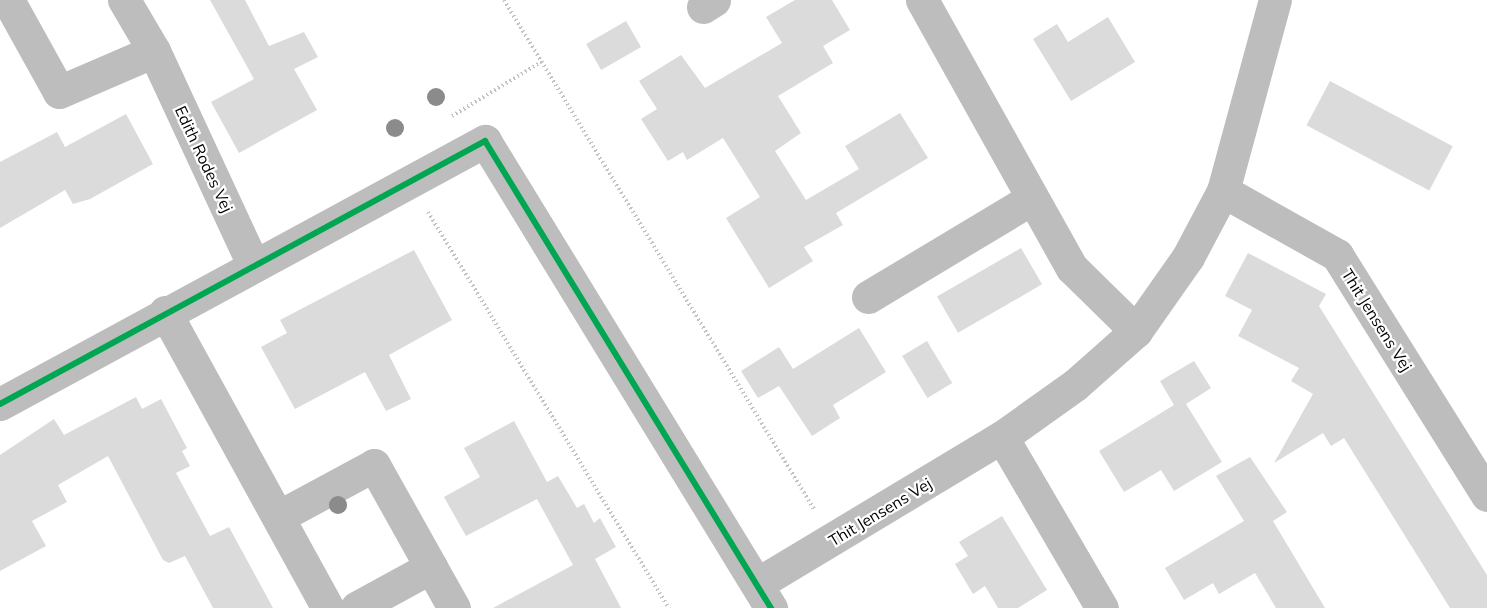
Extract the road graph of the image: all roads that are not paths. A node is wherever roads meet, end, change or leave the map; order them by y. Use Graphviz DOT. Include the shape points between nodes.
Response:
graph roads {
  1 [pos="8,0"];
  2 [pos="124,0"];
  3 [pos="922,0"];
  4 [pos="1275,0"];
  5 [pos="154,51"];
  6 [pos="1222,191"];
  7 [pos="1031,199"];
  8 [pos="254,266"];
  9 [pos="868,297"];
  10 [pos="165,312"];
  11 [pos="1136,331"];
  12 [pos="0,404"];
  13 [pos="1002,437"];
  14 [pos="1487,495"];
  15 [pos="278,517"];
  16 [pos="431,567"];
  17 [pos="764,596"];
  18 [pos="328,608"];
  19 [pos="356,608"];
  20 [pos="453,608"];
  21 [pos="1102,608"];
  1 -- 5 [label="street" via="59,92"];
  2 -- 5 [label="street, Edith Rodes Vej"];
  3 -- 7 [label="street" via="1018,165"];
  4 -- 6 [label="street, Thit Jensens Vej"];
  5 -- 8 [label="street, Edith Rodes Vej"];
  6 -- 11 [label="street, Thit Jensens Vej" via="1188,257"];
  6 -- 14 [label="street, Thit Jensens Vej" via="1337,255"];
  7 -- 9 [label="street"];
  7 -- 11 [label="street" via="1072,268"];
  8 -- 10 [label="street"];
  8 -- 17 [label="street" via="485,141"];
  10 -- 12 [label="street"];
  10 -- 15 [label="street"];
  11 -- 13 [label="street, Thit Jensens Vej" via="1076,385"];
  13 -- 17 [label="street, Thit Jensens Vej" via="833,541"];
  13 -- 21 [label="street"];
  15 -- 16 [label="street" via="374,465"];
  15 -- 18 [label="street"];
  16 -- 19 [label="street"];
  16 -- 20 [label="street"];
}
